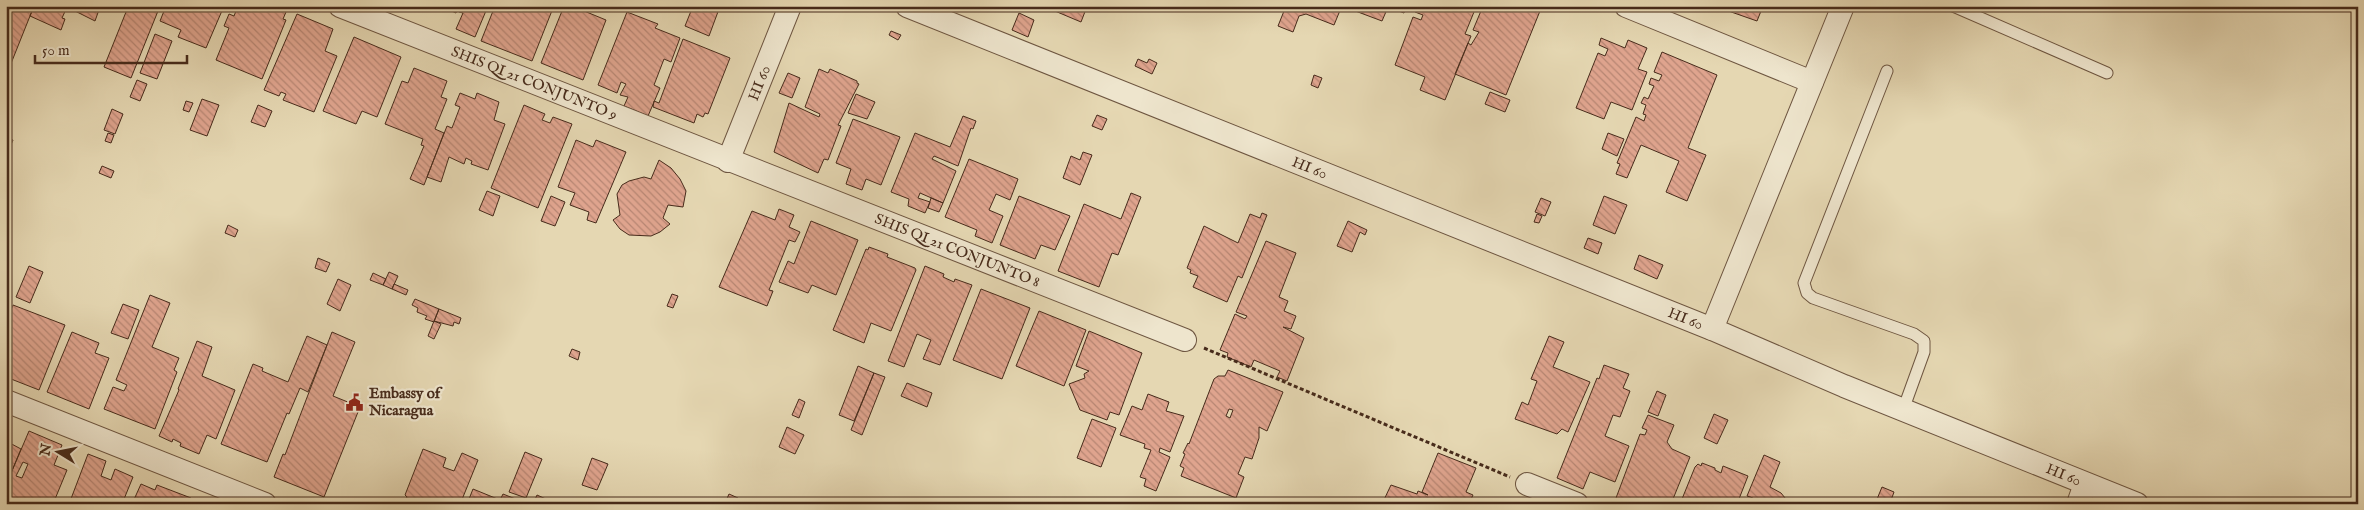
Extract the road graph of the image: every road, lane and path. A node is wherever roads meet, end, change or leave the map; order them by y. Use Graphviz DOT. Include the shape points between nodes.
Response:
graph roads {
  1 [pos="340,6"];
  2 [pos="790,6"];
  3 [pos="907,6"];
  4 [pos="1626,6"];
  5 [pos="1843,6"];
  6 [pos="1953,6"];
  7 [pos="1887,71"];
  8 [pos="2107,73"];
  9 [pos="1812,82"];
  10 [pos="728,161"];
  11 [pos="1712,329"];
  12 [pos="1185,340"];
  13 [pos="6,401"];
  14 [pos="1903,410"];
  15 [pos="1527,484"];
  16 [pos="2082,494"];
  17 [pos="265,504"];
  18 [pos="1577,504"];
  19 [pos="2137,504"];
  1 -- 10 [label="street, SHIS QI 21 CONJUNTO 9"];
  2 -- 10 [label="street, HI 60"];
  3 -- 11 [label="street, HI 60"];
  4 -- 9 [label="street"];
  5 -- 9 [label="street, HI 60"];
  6 -- 8 [label="lane"];
  7 -- 14 [label="lane" via="1804,283 1812,298 1914,334 1924,341 1924,352"];
  9 -- 11 [label="street, HI 60"];
  10 -- 12 [label="street, SHIS QI 21 CONJUNTO 8"];
  11 -- 14 [label="street, HI 60"];
  12 -- 15 [label="path"];
  13 -- 17 [label="street"];
  14 -- 16 [label="street, HI 60"];
  15 -- 18 [label="street"];
  16 -- 19 [label="street, HI 60"];
}
